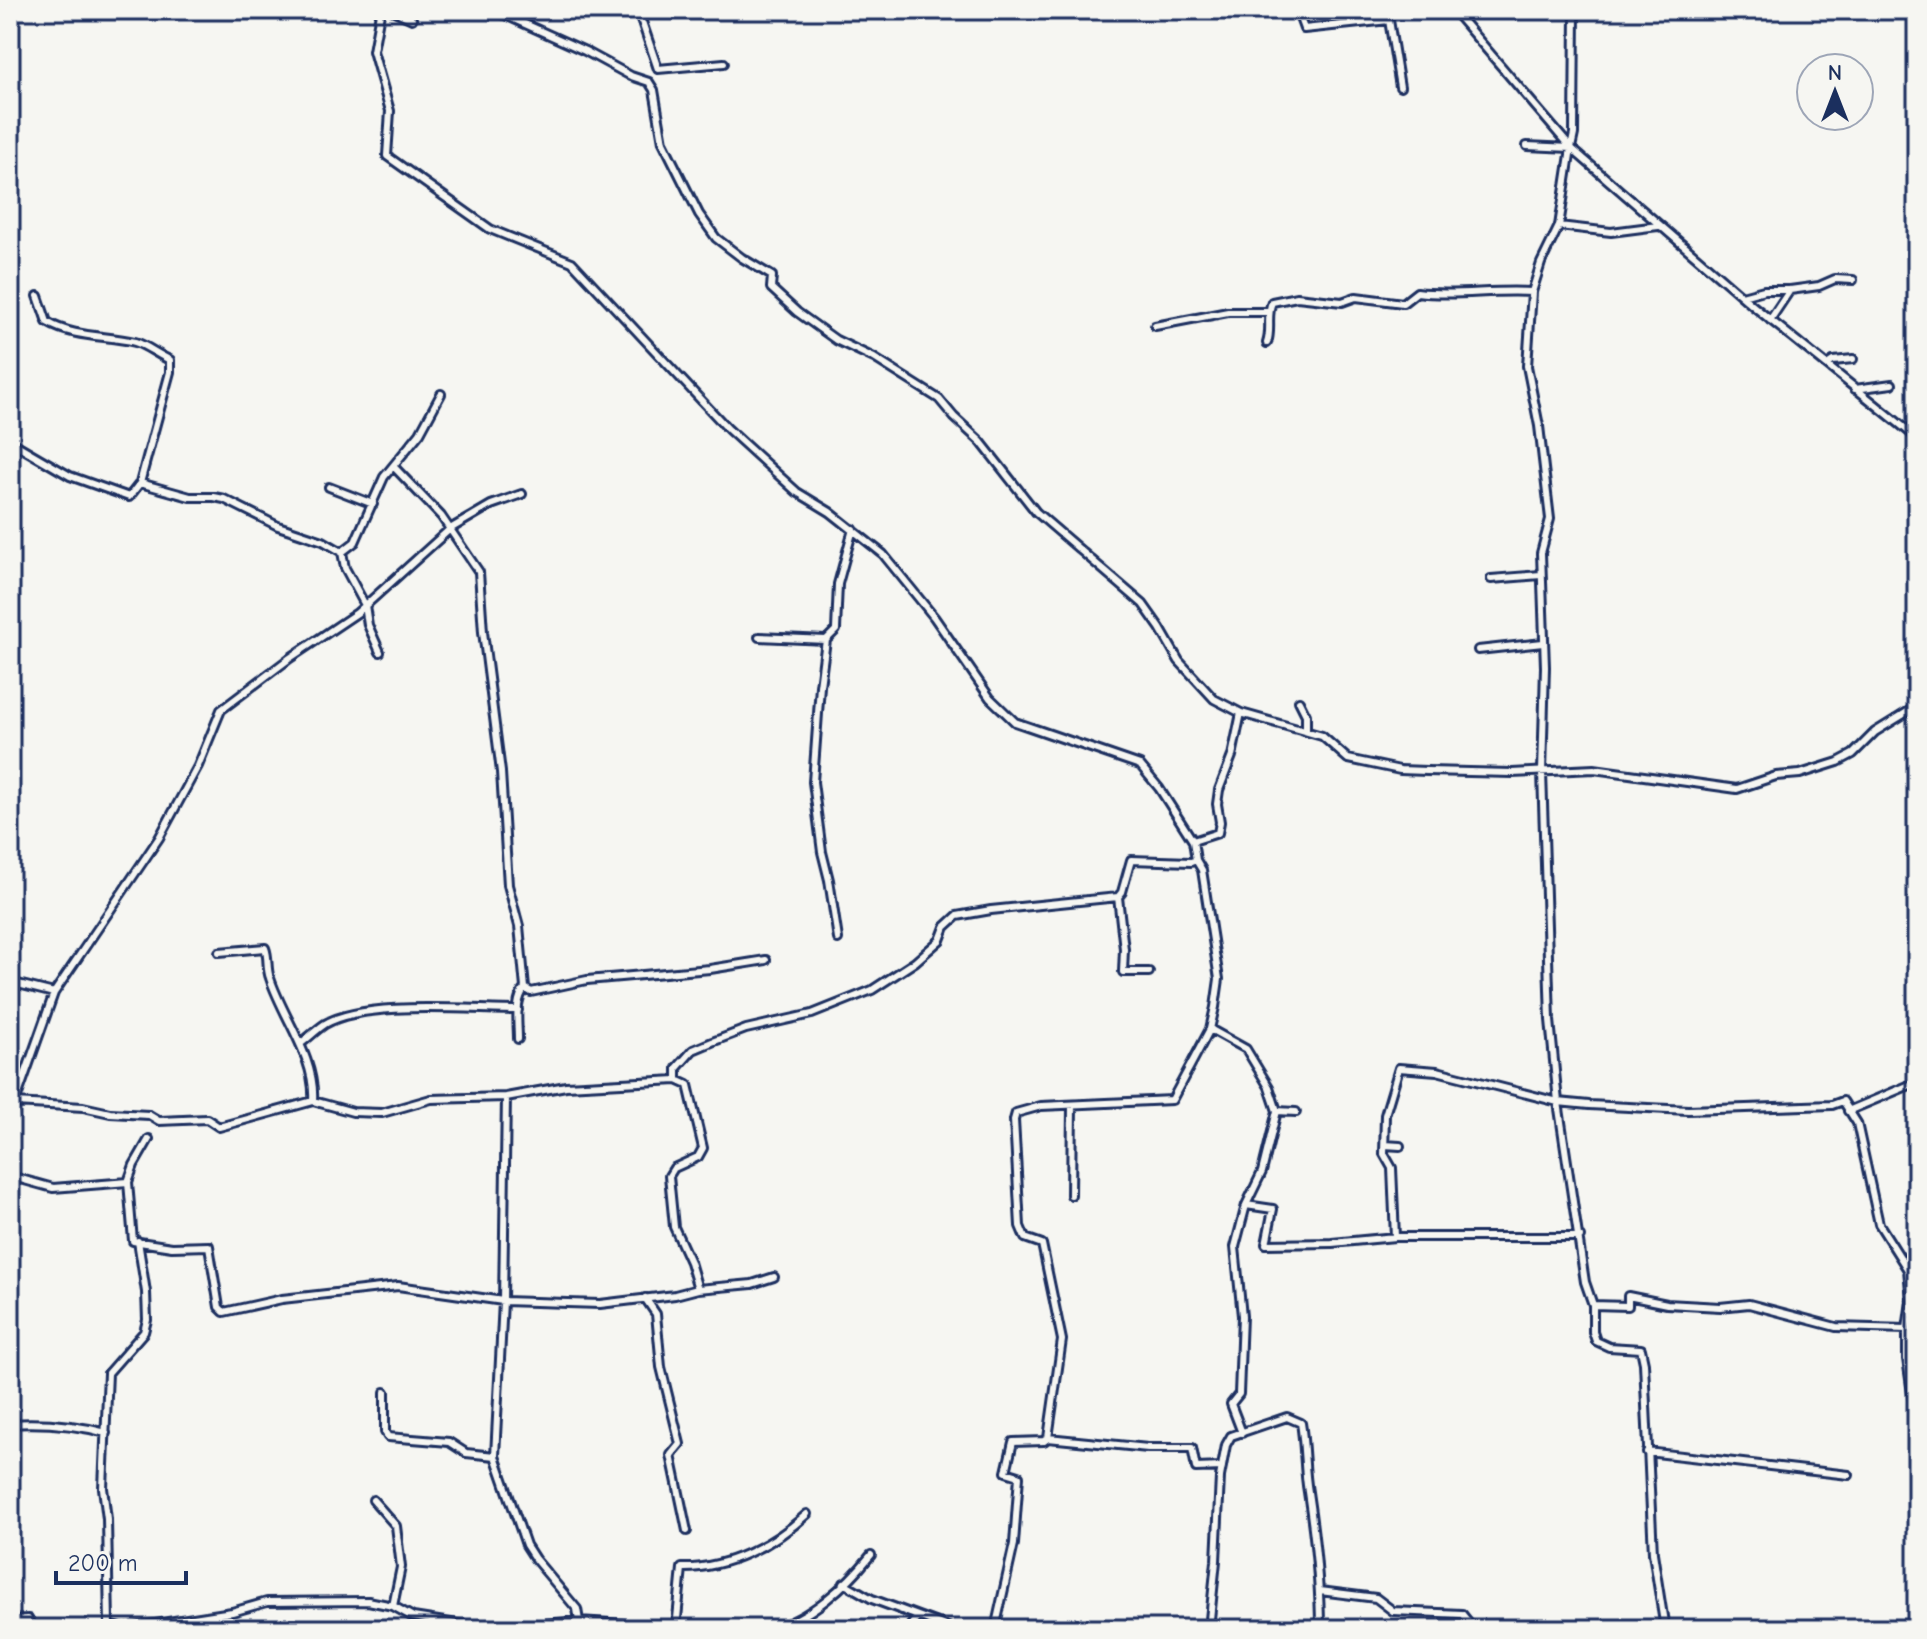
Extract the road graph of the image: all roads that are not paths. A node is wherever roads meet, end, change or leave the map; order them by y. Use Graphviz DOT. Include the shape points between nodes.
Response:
graph roads {
  1 [pos="392,10"];
  2 [pos="494,10"];
  3 [pos="638,10"];
  4 [pos="1297,10"];
  5 [pos="1453,10"];
  6 [pos="1575,10"];
  7 [pos="380,11"];
  8 [pos="412,19"];
  9 [pos="724,63"];
  10 [pos="1400,87"];
  11 [pos="1527,146"];
  12 [pos="1571,148"];
  13 [pos="1559,226"];
  14 [pos="1659,226"];
  15 [pos="1853,280"];
  16 [pos="1790,290"];
  17 [pos="1532,292"];
  18 [pos="38,296"];
  19 [pos="1742,296"];
  20 [pos="1268,312"];
  21 [pos="1770,320"];
  22 [pos="1155,326"];
  23 [pos="1267,343"];
  24 [pos="1853,359"];
  25 [pos="1827,365"];
  26 [pos="1892,384"];
  27 [pos="1855,389"];
  28 [pos="441,394"];
  29 [pos="1917,438"];
  30 [pos="10,441"];
  31 [pos="394,467"];
  32 [pos="140,483"];
  33 [pos="329,487"];
  34 [pos="522,494"];
  35 [pos="373,504"];
  36 [pos="450,529"];
  37 [pos="853,529"];
  38 [pos="342,552"];
  39 [pos="1541,575"];
  40 [pos="1491,579"];
  41 [pos="365,605"];
  42 [pos="759,637"];
  43 [pos="826,640"];
  44 [pos="1543,643"];
  45 [pos="1478,650"];
  46 [pos="380,652"];
  47 [pos="1299,701"];
  48 [pos="1917,706"];
  49 [pos="1241,713"];
  50 [pos="1306,731"];
  51 [pos="1542,772"];
  52 [pos="1193,841"];
  53 [pos="1196,860"];
  54 [pos="1118,897"];
  55 [pos="838,939"];
  56 [pos="219,952"];
  57 [pos="766,960"];
  58 [pos="1149,972"];
  59 [pos="10,982"];
  60 [pos="525,988"];
  61 [pos="54,993"];
  62 [pos="518,1010"];
  63 [pos="1210,1029"];
  64 [pos="518,1039"];
  65 [pos="300,1044"];
  66 [pos="677,1080"];
  67 [pos="1917,1082"];
  68 [pos="506,1097"];
  69 [pos="313,1101"];
  70 [pos="1558,1102"];
  71 [pos="15,1103"];
  72 [pos="1072,1105"];
  73 [pos="1277,1111"];
  74 [pos="1848,1111"];
  75 [pos="1296,1112"];
  76 [pos="10,1121"];
  77 [pos="149,1139"];
  78 [pos="1385,1145"];
  79 [pos="1400,1146"];
  80 [pos="10,1176"];
  81 [pos="128,1182"];
  82 [pos="1071,1195"];
  83 [pos="1246,1205"];
  84 [pos="1395,1237"];
  85 [pos="1580,1237"];
  86 [pos="138,1241"];
  87 [pos="774,1277"];
  88 [pos="698,1289"];
  89 [pos="645,1298"];
  90 [pos="503,1301"];
  91 [pos="1593,1305"];
  92 [pos="1907,1329"];
  93 [pos="385,1392"];
  94 [pos="10,1424"];
  95 [pos="1917,1428"];
  96 [pos="106,1433"];
  97 [pos="1242,1433"];
  98 [pos="1048,1438"];
  99 [pos="1647,1452"];
  100 [pos="495,1456"];
  101 [pos="1222,1467"];
  102 [pos="1849,1475"];
  103 [pos="373,1500"];
  104 [pos="807,1514"];
  105 [pos="687,1531"];
  106 [pos="871,1555"];
  107 [pos="844,1583"];
  108 [pos="1320,1591"];
  109 [pos="393,1606"];
  110 [pos="917,1617"];
  111 [pos="10,1620"];
  112 [pos="579,1621"];
  113 [pos="122,1628"];
  114 [pos="483,1628"];
  115 [pos="32,1629"];
  116 [pos="641,1629"];
  117 [pos="676,1629"];
  118 [pos="771,1629"];
  119 [pos="908,1629"];
  120 [pos="953,1629"];
  121 [pos="995,1629"];
  122 [pos="1209,1629"];
  123 [pos="1320,1629"];
  124 [pos="1474,1629"];
  125 [pos="1665,1629"];
  1 -- 8 [label="street"];
  2 -- 49 [label="street" via="649,82 663,142 716,238 772,276 776,295 826,333 939,399 1036,512 1143,604 1187,672 1214,699"];
  3 -- 9 [label="street" via="658,69"];
  4 -- 10 [label="street" via="1304,29 1389,20"];
  5 -- 12 [label="street"];
  6 -- 12 [label="street"];
  7 -- 37 [label="street" via="373,51 390,111 387,156 490,229 572,262 728,429 797,492"];
  11 -- 12 [label="street"];
  12 -- 13 [label="street"];
  12 -- 14 [label="street"];
  13 -- 14 [label="street" via="1611,232"];
  13 -- 17 [label="street"];
  14 -- 19 [label="street"];
  15 -- 16 [label="street"];
  16 -- 19 [label="street"];
  16 -- 21 [label="street"];
  17 -- 20 [label="street" via="1417,292 1403,303 1297,297 1272,302"];
  17 -- 39 [label="street" via="1527,366 1550,519"];
  18 -- 32 [label="street" via="47,322 56,328 137,343 171,362"];
  19 -- 21 [label="street"];
  20 -- 22 [label="street" via="1228,312"];
  20 -- 23 [label="street"];
  21 -- 25 [label="street"];
  24 -- 25 [label="street"];
  25 -- 27 [label="street"];
  26 -- 27 [label="street"];
  27 -- 29 [label="street"];
  28 -- 31 [label="street"];
  30 -- 32 [label="street" via="106,491 129,497"];
  31 -- 35 [label="street"];
  31 -- 36 [label="street"];
  32 -- 38 [label="street" via="190,497 224,499"];
  33 -- 35 [label="street"];
  34 -- 36 [label="street"];
  35 -- 38 [label="street" via="355,542"];
  36 -- 41 [label="street"];
  36 -- 60 [label="street" via="479,572 508,885 519,926"];
  37 -- 43 [label="street" via="838,584 836,630"];
  37 -- 52 [label="street" via="905,580 990,698 1015,722 1140,765"];
  38 -- 41 [label="street"];
  39 -- 40 [label="street"];
  39 -- 44 [label="street"];
  41 -- 46 [label="street"];
  41 -- 61 [label="street" via="221,710 159,838"];
  42 -- 43 [label="street"];
  43 -- 55 [label="street" via="813,782"];
  44 -- 45 [label="street"];
  44 -- 51 [label="street"];
  47 -- 50 [label="street"];
  48 -- 51 [label="street" via="1838,762 1737,789 1594,769"];
  49 -- 50 [label="street"];
  49 -- 52 [label="street" via="1219,790 1218,833"];
  50 -- 51 [label="street" via="1322,736 1348,759 1400,770"];
  51 -- 70 [label="street" via="1550,1020"];
  52 -- 53 [label="street"];
  53 -- 54 [label="street" via="1131,860"];
  53 -- 63 [label="street" via="1219,979"];
  54 -- 58 [label="street" via="1123,972"];
  54 -- 66 [label="street" via="957,916 915,962 872,990 693,1050 677,1068"];
  56 -- 65 [label="street" via="265,948 280,1006"];
  57 -- 60 [label="street" via="587,980 531,992"];
  59 -- 61 [label="street"];
  60 -- 62 [label="street"];
  61 -- 71 [label="street"];
  62 -- 64 [label="street"];
  62 -- 65 [label="street" via="374,1010 325,1024"];
  63 -- 72 [label="street" via="1172,1100"];
  63 -- 73 [label="street" via="1246,1049"];
  65 -- 69 [label="street"];
  66 -- 68 [label="street" via="566,1086"];
  66 -- 88 [label="street" via="688,1085 703,1148 669,1176 674,1227"];
  67 -- 74 [label="street"];
  68 -- 69 [label="street" via="431,1099 382,1113"];
  68 -- 90 [label="street"];
  69 -- 71 [label="street" via="219,1127 207,1119 159,1121 149,1115"];
  70 -- 74 [label="street" via="1688,1110 1843,1101"];
  70 -- 78 [label="street" via="1437,1071 1399,1068 1385,1115"];
  70 -- 85 [label="street"];
  71 -- 76 [label="street"];
  72 -- 82 [label="street"];
  72 -- 98 [label="street" via="1041,1106 1016,1113 1014,1120 1020,1226 1025,1238 1042,1244 1062,1340"];
  73 -- 75 [label="street"];
  73 -- 83 [label="street" via="1262,1172"];
  74 -- 92 [label="street" via="1857,1123 1879,1224 1908,1270"];
  77 -- 81 [label="street"];
  78 -- 79 [label="street"];
  78 -- 84 [label="street" via="1392,1168"];
  80 -- 81 [label="street" via="53,1188"];
  81 -- 86 [label="street" via="133,1241"];
  83 -- 84 [label="street" via="1273,1209 1266,1244"];
  83 -- 97 [label="street" via="1235,1247 1242,1316 1239,1394 1231,1404"];
  84 -- 85 [label="street"];
  85 -- 91 [label="street"];
  86 -- 90 [label="street" via="209,1246 224,1312 282,1299 398,1286"];
  86 -- 96 [label="street" via="147,1320 144,1332 108,1373"];
  87 -- 88 [label="street"];
  88 -- 89 [label="street"];
  89 -- 90 [label="street" via="600,1304"];
  89 -- 105 [label="street" via="656,1314 661,1367 680,1444 671,1455"];
  90 -- 100 [label="street"];
  91 -- 92 [label="street" via="1628,1306 1628,1296 1667,1304 1749,1304 1836,1327"];
  91 -- 99 [label="street" via="1596,1341 1641,1349"];
  92 -- 95 [label="street"];
  93 -- 100 [label="street" via="388,1437 449,1442 466,1453"];
  94 -- 96 [label="street"];
  96 -- 113 [label="street" via="109,1625"];
  97 -- 101 [label="street" via="1231,1436"];
  97 -- 108 [label="street" via="1287,1417 1301,1423"];
  98 -- 101 [label="street" via="1192,1448 1196,1468"];
  98 -- 121 [label="street" via="1013,1442 1006,1472 1019,1476 1014,1544"];
  99 -- 102 [label="street"];
  99 -- 125 [label="street" via="1653,1553"];
  100 -- 112 [label="street" via="526,1545 577,1609"];
  101 -- 122 [label="street"];
  103 -- 109 [label="street" via="396,1526 401,1567"];
  104 -- 117 [label="street" via="745,1555 704,1568 682,1568"];
  106 -- 107 [label="street"];
  107 -- 110 [label="street"];
  107 -- 118 [label="street" via="806,1614"];
  108 -- 123 [label="street"];
  108 -- 124 [label="street" via="1376,1598 1393,1611 1462,1614"];
  109 -- 113 [label="street" via="368,1601 267,1602"];
  109 -- 114 [label="street" via="413,1617"];
  110 -- 119 [label="street"];
  110 -- 120 [label="street"];
  111 -- 115 [label="street" via="28,1619"];
  112 -- 114 [label="street"];
  112 -- 116 [label="street"];
}
